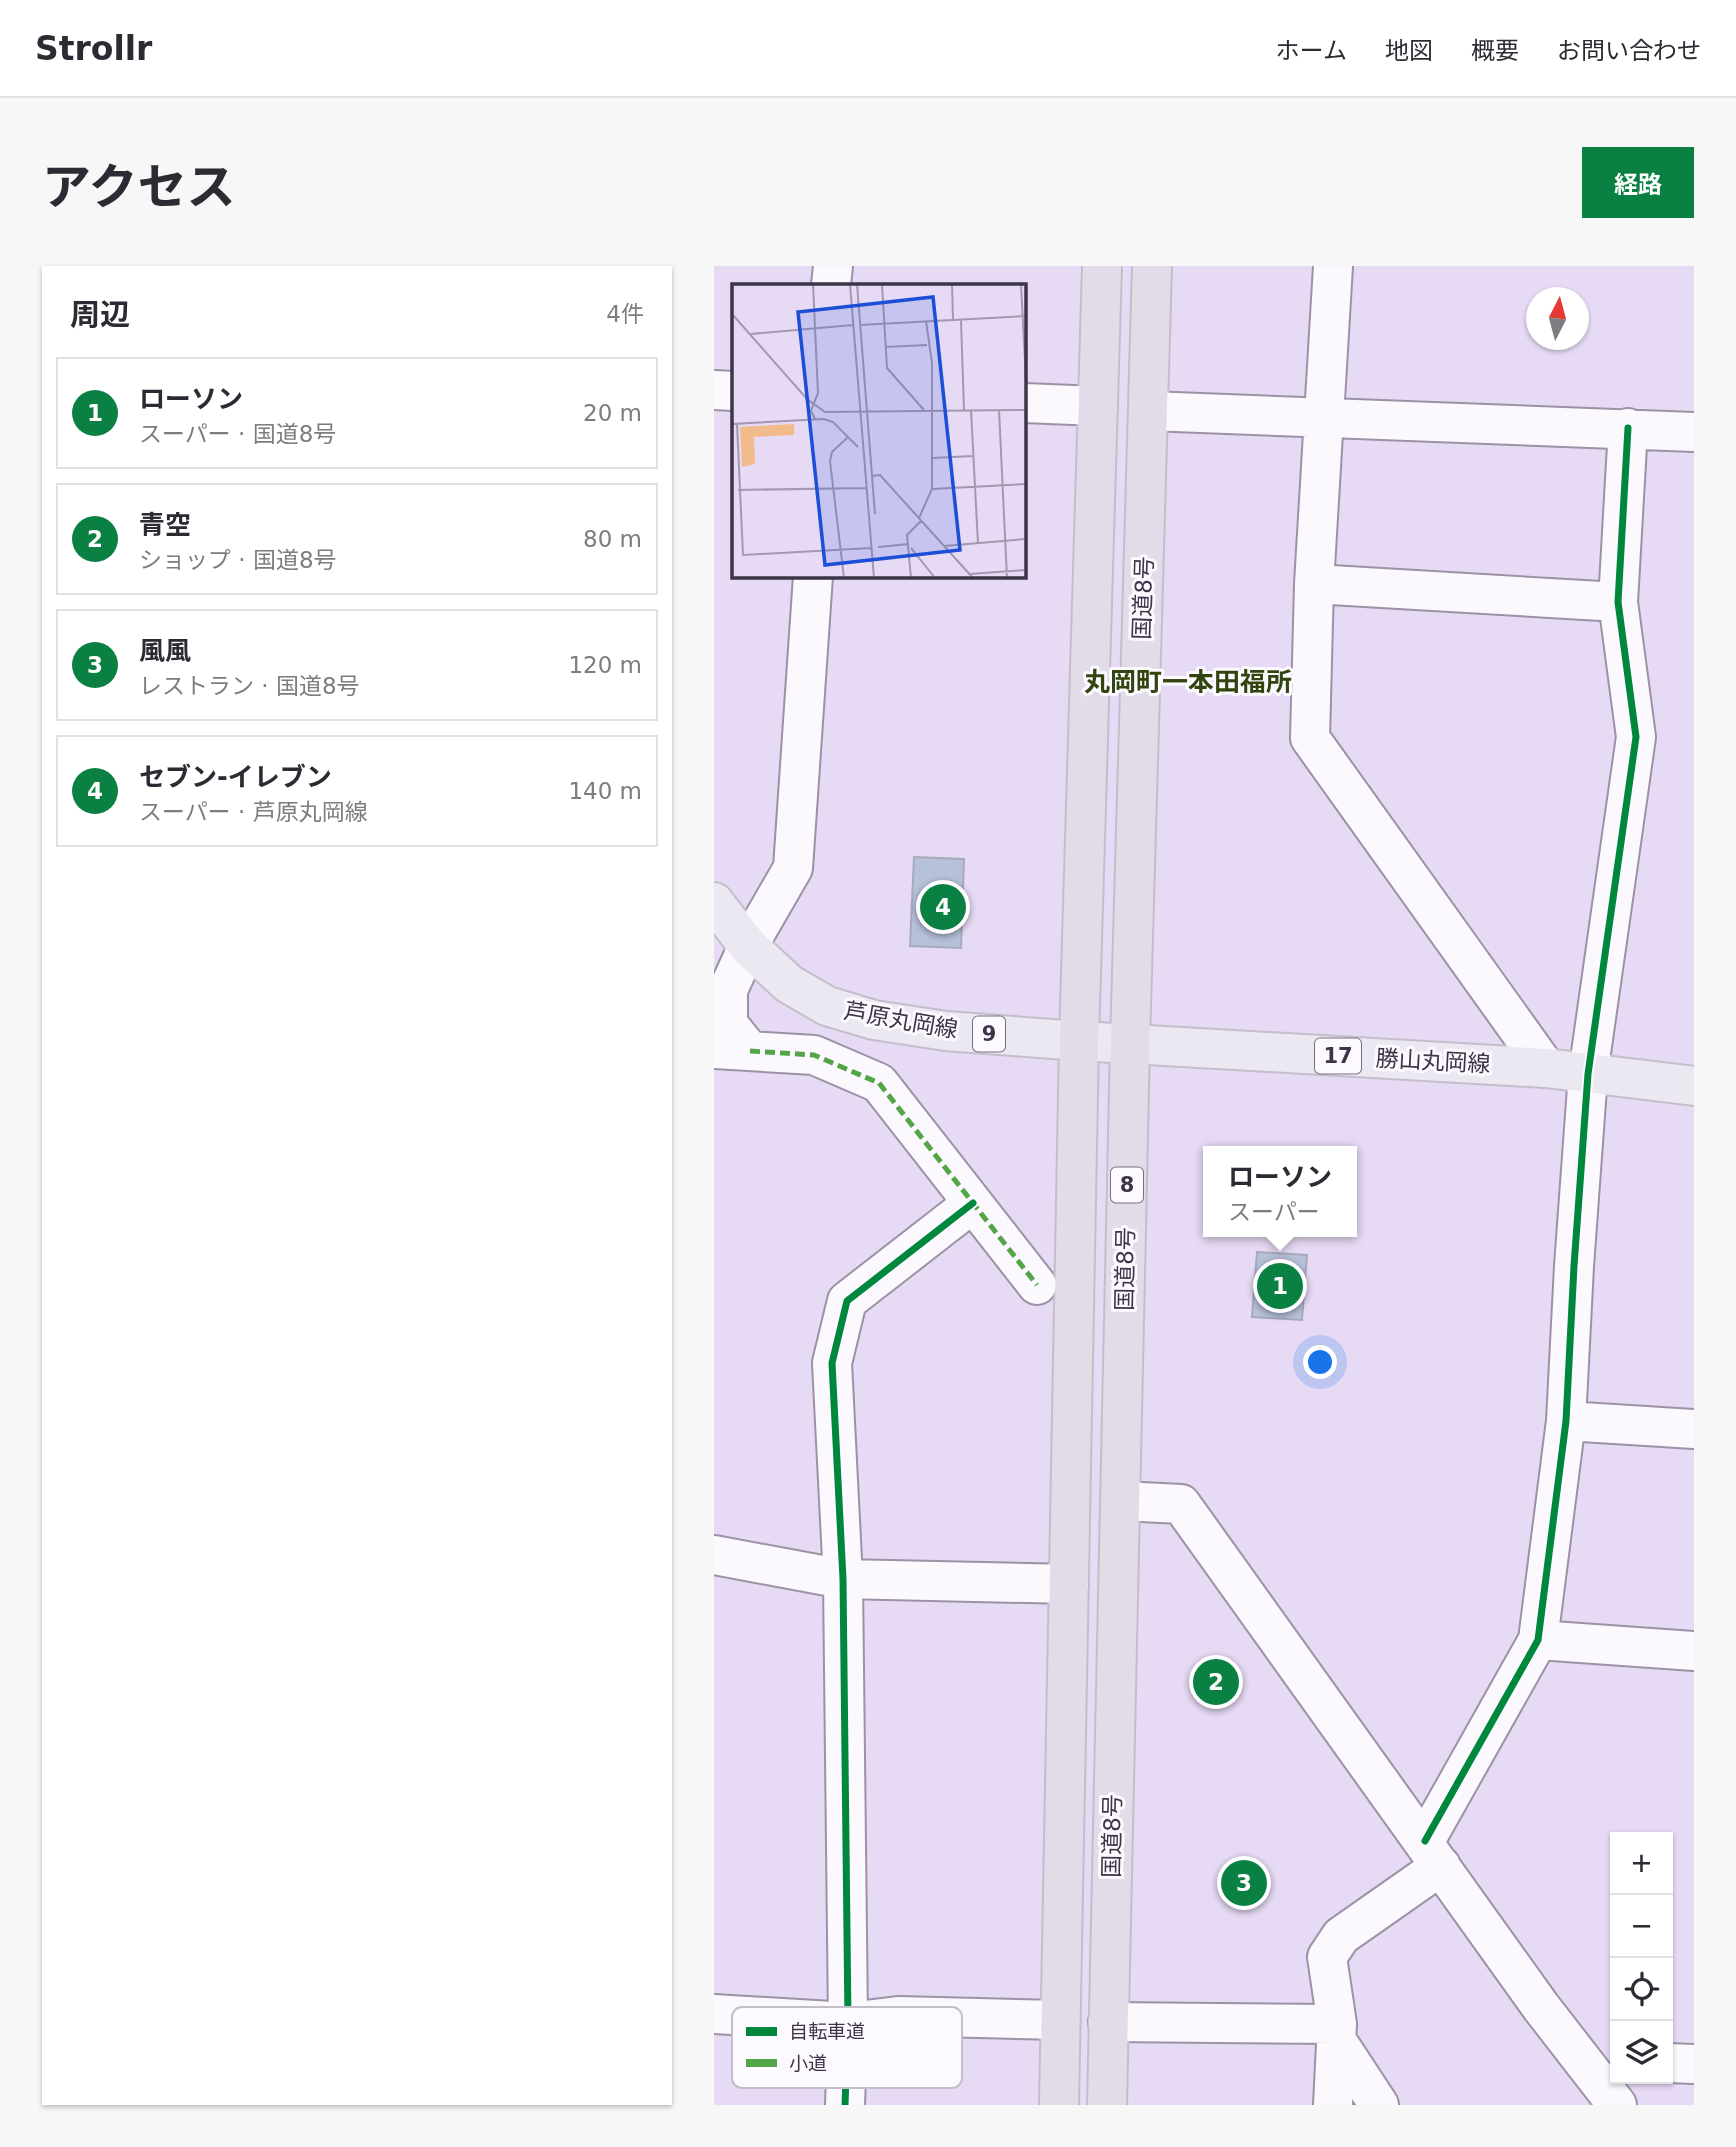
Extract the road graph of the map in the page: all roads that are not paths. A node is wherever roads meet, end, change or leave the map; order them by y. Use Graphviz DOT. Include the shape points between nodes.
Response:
graph roads {
  1 [pos="833,266"];
  2 [pos="1102,266"];
  3 [pos="1152,266"];
  4 [pos="1333,266"];
  5 [pos="831,284"];
  6 [pos="714,390"];
  7 [pos="732,391"];
  8 [pos="1026,403"];
  9 [pos="1098,407"];
  10 [pos="1149,411"];
  11 [pos="1326,418"];
  12 [pos="1628,429"];
  13 [pos="1694,432"];
  14 [pos="813,578"];
  15 [pos="1314,584"];
  16 [pos="1618,603"];
  17 [pos="714,902"];
  18 [pos="748,946"];
  19 [pos="1079,1041"];
  20 [pos="1130,1043"];
  21 [pos="732,1050"];
  22 [pos="1546,1068"];
  23 [pos="1588,1074"];
  24 [pos="1694,1086"];
  25 [pos="973,1203"];
  26 [pos="1037,1285"];
  27 [pos="1566,1421"];
  28 [pos="1694,1429"];
  29 [pos="1121,1501"];
  30 [pos="714,1555"];
  31 [pos="843,1579"];
  32 [pos="1069,1584"];
  33 [pos="1538,1640"];
  34 [pos="1694,1651"];
  35 [pos="1433,1854"];
  36 [pos="848,2007"];
  37 [pos="714,2014"];
  38 [pos="732,2015"];
  39 [pos="962,2018"];
  40 [pos="1060,2020"];
  41 [pos="1108,2022"];
  42 [pos="1337,2032"];
  43 [pos="1599,2059"];
  44 [pos="1673,2063"];
  45 [pos="1694,2064"];
  46 [pos="1059,2105"];
  47 [pos="1107,2105"];
  48 [pos="1333,2105"];
  49 [pos="1379,2105"];
  50 [pos="1617,2105"];
  1 -- 5 [label="street"];
  2 -- 9 [label="highway, 国道8号"];
  3 -- 10 [label="highway, 国道8号 / 8"];
  4 -- 11 [label="street"];
  6 -- 7 [label="street"];
  8 -- 9 [label="street"];
  9 -- 19 [label="highway, 国道8号"];
  10 -- 11 [label="street"];
  10 -- 20 [label="highway, 国道8号 / 8"];
  11 -- 12 [label="street"];
  11 -- 15 [label="street"];
  12 -- 13 [label="street"];
  12 -- 16 [label="street"];
  14 -- 18 [label="street" via="793,868"];
  15 -- 16 [label="street"];
  15 -- 22 [label="street" via="1310,738"];
  16 -- 23 [label="street" via="1636,737"];
  17 -- 18 [label="main road, 芦原丸岡線 / 9"];
  18 -- 19 [label="main road, 芦原丸岡線 / 9" via="789,984 850,1014 946,1031"];
  18 -- 21 [label="street" via="732,974 726,1004"];
  19 -- 20 [label="main road, 芦原丸岡線 / 9"];
  19 -- 32 [label="highway, 国道8号"];
  20 -- 22 [label="main road, 勝山丸岡線 / 17"];
  20 -- 29 [label="highway, 国道8号 / 8"];
  21 -- 25 [label="street" via="814,1055 878,1083"];
  22 -- 23 [label="main road, 勝山丸岡線 / 17"];
  23 -- 24 [label="main road, 勝山丸岡線 / 17"];
  23 -- 27 [label="street"];
  25 -- 26 [label="street"];
  25 -- 31 [label="street" via="847,1301 832,1363"];
  27 -- 28 [label="street"];
  27 -- 33 [label="street"];
  29 -- 35 [label="street" via="1181,1504"];
  29 -- 41 [label="highway, 国道8号 / 8"];
  30 -- 31 [label="street"];
  31 -- 32 [label="street"];
  31 -- 36 [label="street"];
  32 -- 40 [label="highway, 国道8号"];
  33 -- 34 [label="street"];
  33 -- 35 [label="street"];
  35 -- 42 [label="street" via="1341,1936 1327,1957"];
  35 -- 43 [label="street" via="1541,2007"];
  37 -- 38 [label="street"];
  39 -- 40 [label="street"];
  40 -- 46 [label="highway, 国道8号"];
  41 -- 42 [label="street"];
  41 -- 47 [label="highway, 国道8号 / 8"];
  42 -- 48 [label="street"];
  42 -- 49 [label="street"];
  43 -- 50 [label="street"];
  44 -- 45 [label="street"];
}
